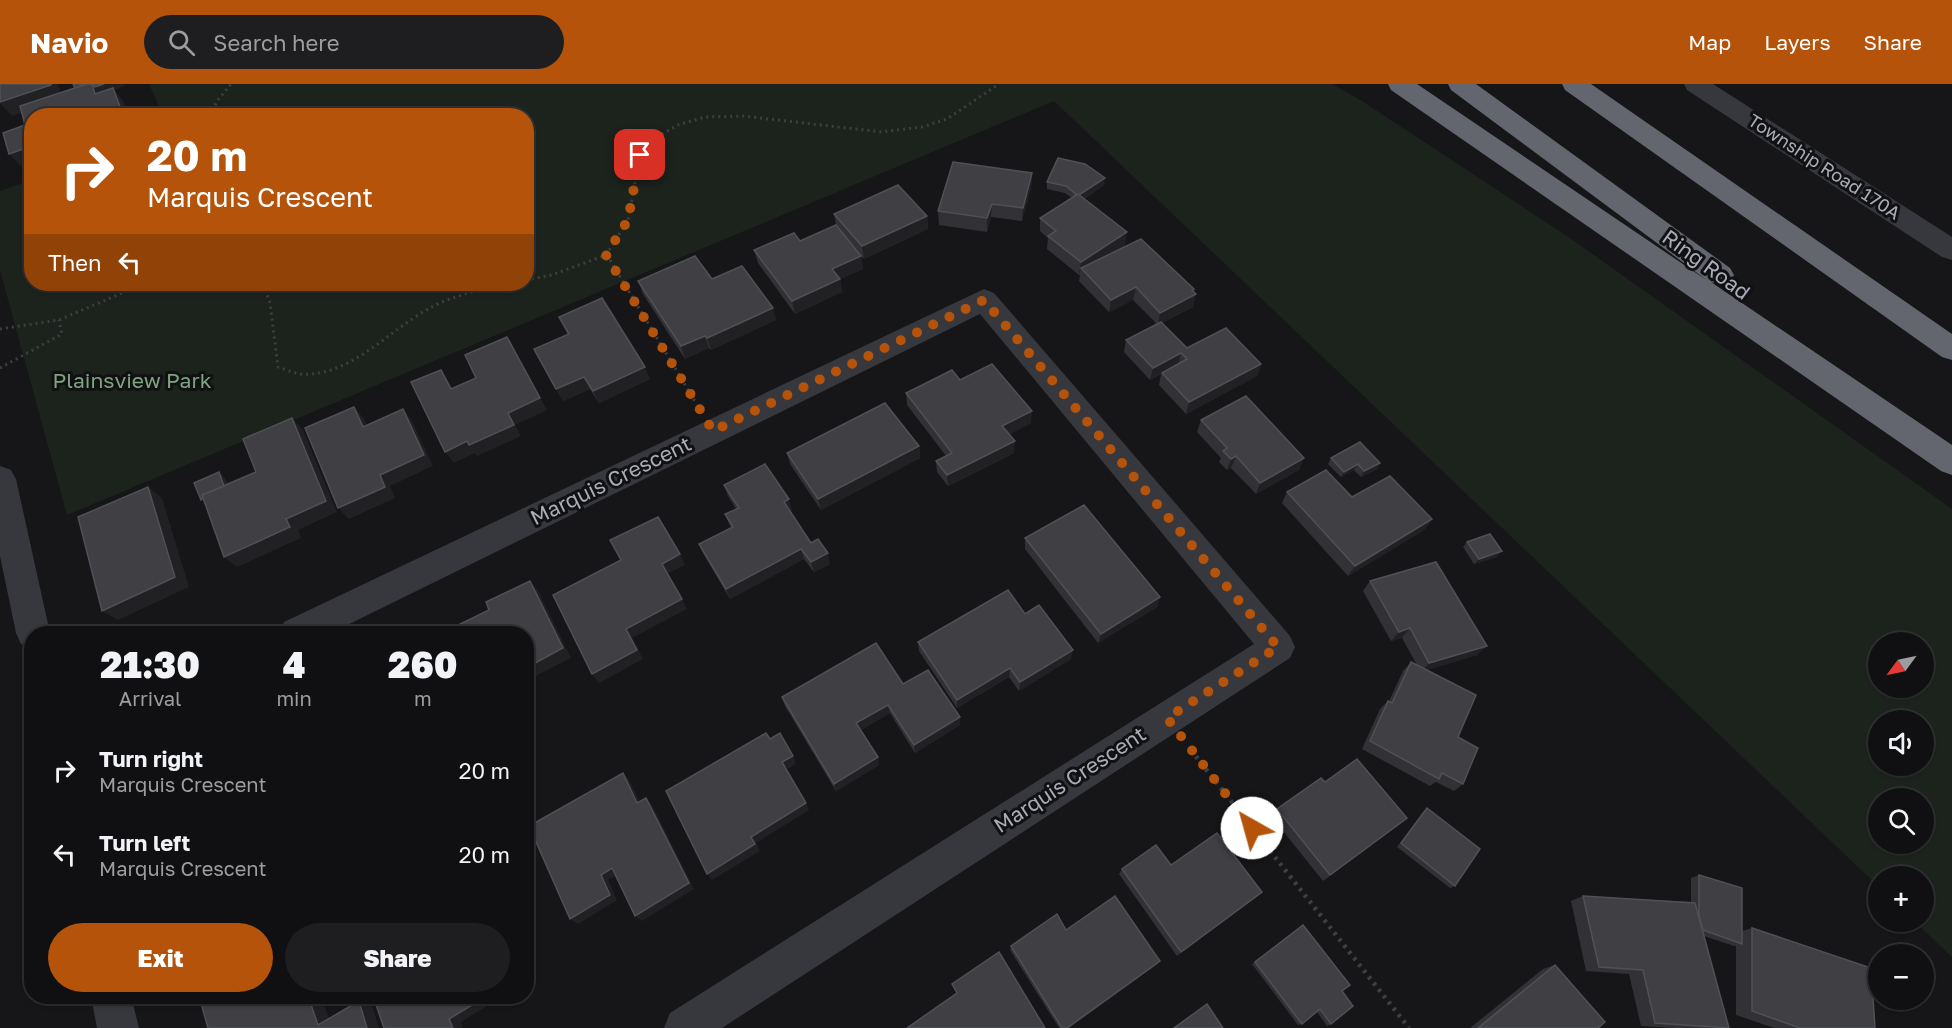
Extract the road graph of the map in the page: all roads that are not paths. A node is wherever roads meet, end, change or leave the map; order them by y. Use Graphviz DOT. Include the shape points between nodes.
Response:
graph roads {
  1 [pos="1400,84"];
  2 [pos="1460,84"];
  3 [pos="1574,84"];
  4 [pos="1592,84"];
  5 [pos="1696,84"];
  6 [pos="1952,250"];
  7 [pos="1889,305"];
  8 [pos="1952,349"];
  9 [pos="1952,447"];
  10 [pos="1952,462"];
  11 [pos="0,479"];
  12 [pos="32,626"];
  13 [pos="310,626"];
  14 [pos="113,1004"];
  15 [pos="118,1028"];
  16 [pos="685,1028"];
  1 -- 10 [label="highway"];
  2 -- 9 [label="highway, Ring Road"];
  3 -- 7 [label="highway"];
  4 -- 7 [label="highway"];
  5 -- 6 [label="street, Township Road 170A"];
  7 -- 8 [label="highway"];
  11 -- 12 [label="street"];
  13 -- 16 [label="street, Marquis Crescent" via="984,300 1278,647"];
  14 -- 15 [label="street"];
}
